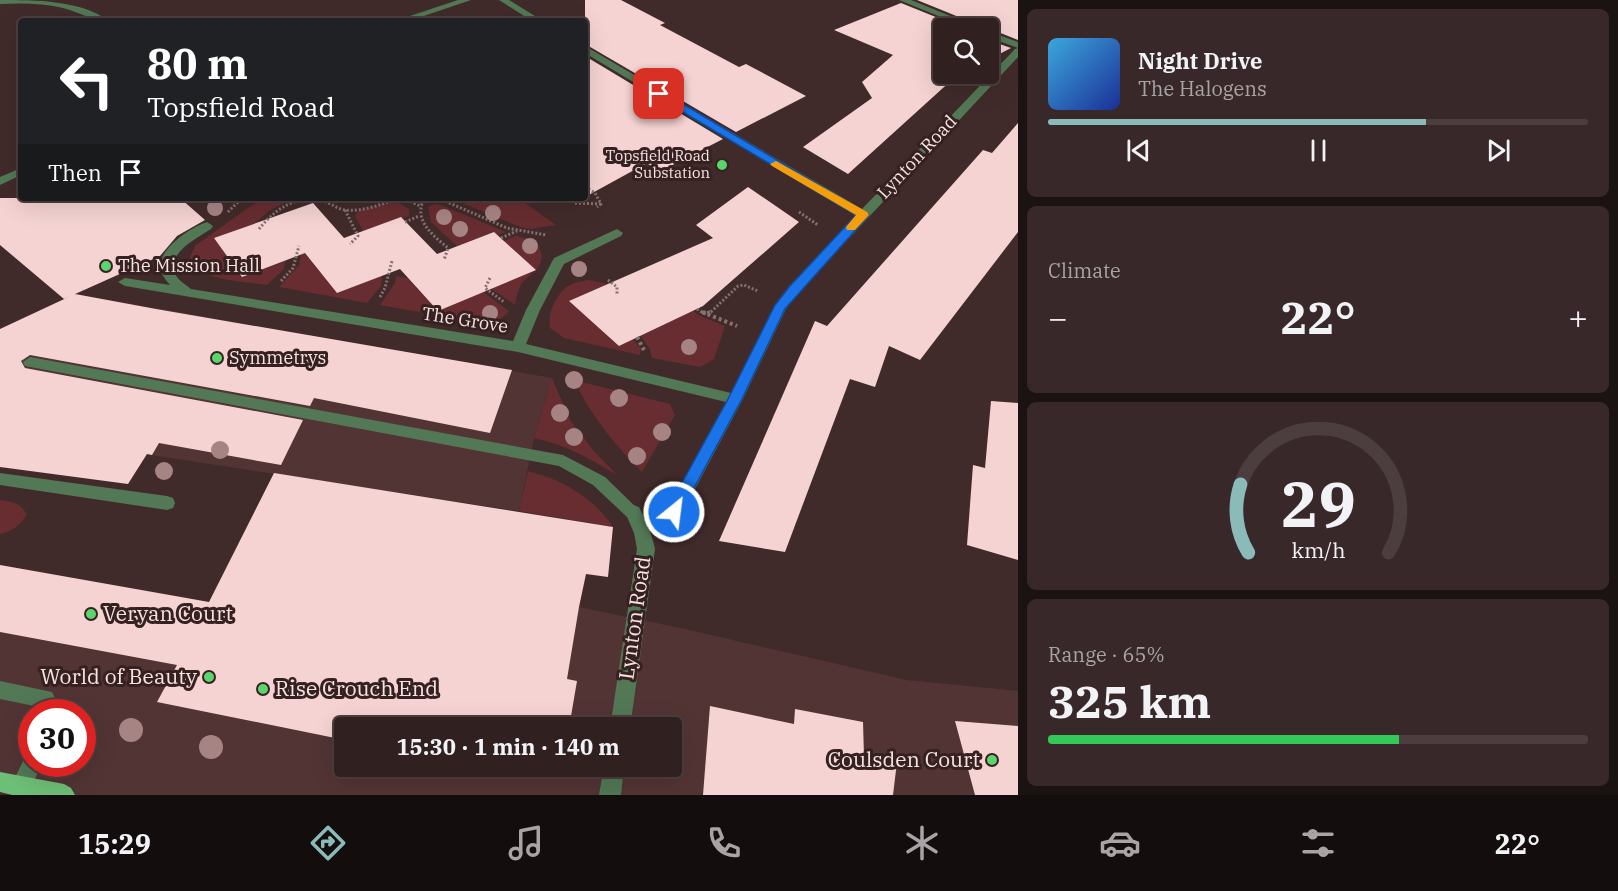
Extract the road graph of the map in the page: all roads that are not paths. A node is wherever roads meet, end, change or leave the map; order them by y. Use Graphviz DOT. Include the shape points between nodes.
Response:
graph roads {
  1 [pos="467,0"];
  2 [pos="503,0"];
  3 [pos="903,0"];
  4 [pos="0,1"];
  5 [pos="98,18"];
  6 [pos="410,18"];
  7 [pos="533,18"];
  8 [pos="949,18"];
  9 [pos="999,38"];
  10 [pos="1018,45"];
  11 [pos="1018,51"];
  12 [pos="588,52"];
  13 [pos="18,172"];
  14 [pos="0,181"];
  15 [pos="863,215"];
  16 [pos="207,226"];
  17 [pos="617,233"];
  18 [pos="125,282"];
  19 [pos="186,291"];
  20 [pos="518,346"];
  21 [pos="30,362"];
  22 [pos="735,399"];
  23 [pos="0,479"];
  24 [pos="167,503"];
  25 [pos="674,512"];
  26 [pos="0,690"];
  27 [pos="45,699"];
  28 [pos="622,717"];
  29 [pos="612,777"];
  30 [pos="10,784"];
  31 [pos="64,795"];
  32 [pos="610,795"];
  1 -- 6 [label="street"];
  2 -- 7 [label="street"];
  3 -- 8 [label="street"];
  4 -- 5 [label="street" via="78,7"];
  9 -- 10 [label="street"];
  11 -- 15 [label="street, Lynton Road"];
  12 -- 15 [label="street"];
  13 -- 14 [label="street"];
  15 -- 22 [label="street, Lynton Road" via="780,308"];
  16 -- 19 [label="street" via="169,255 171,278"];
  17 -- 20 [label="street" via="559,261"];
  18 -- 19 [label="street, The Grove"];
  19 -- 20 [label="street, The Grove"];
  20 -- 22 [label="street, The Grove"];
  21 -- 28 [label="street, Lynton Road" via="553,459 581,469 633,512 646,549"];
  22 -- 25 [label="street, Lynton Road"];
  23 -- 24 [label="street"];
  26 -- 27 [label="street"];
  29 -- 32 [label="street"];
  30 -- 31 [label="main road"];
}
